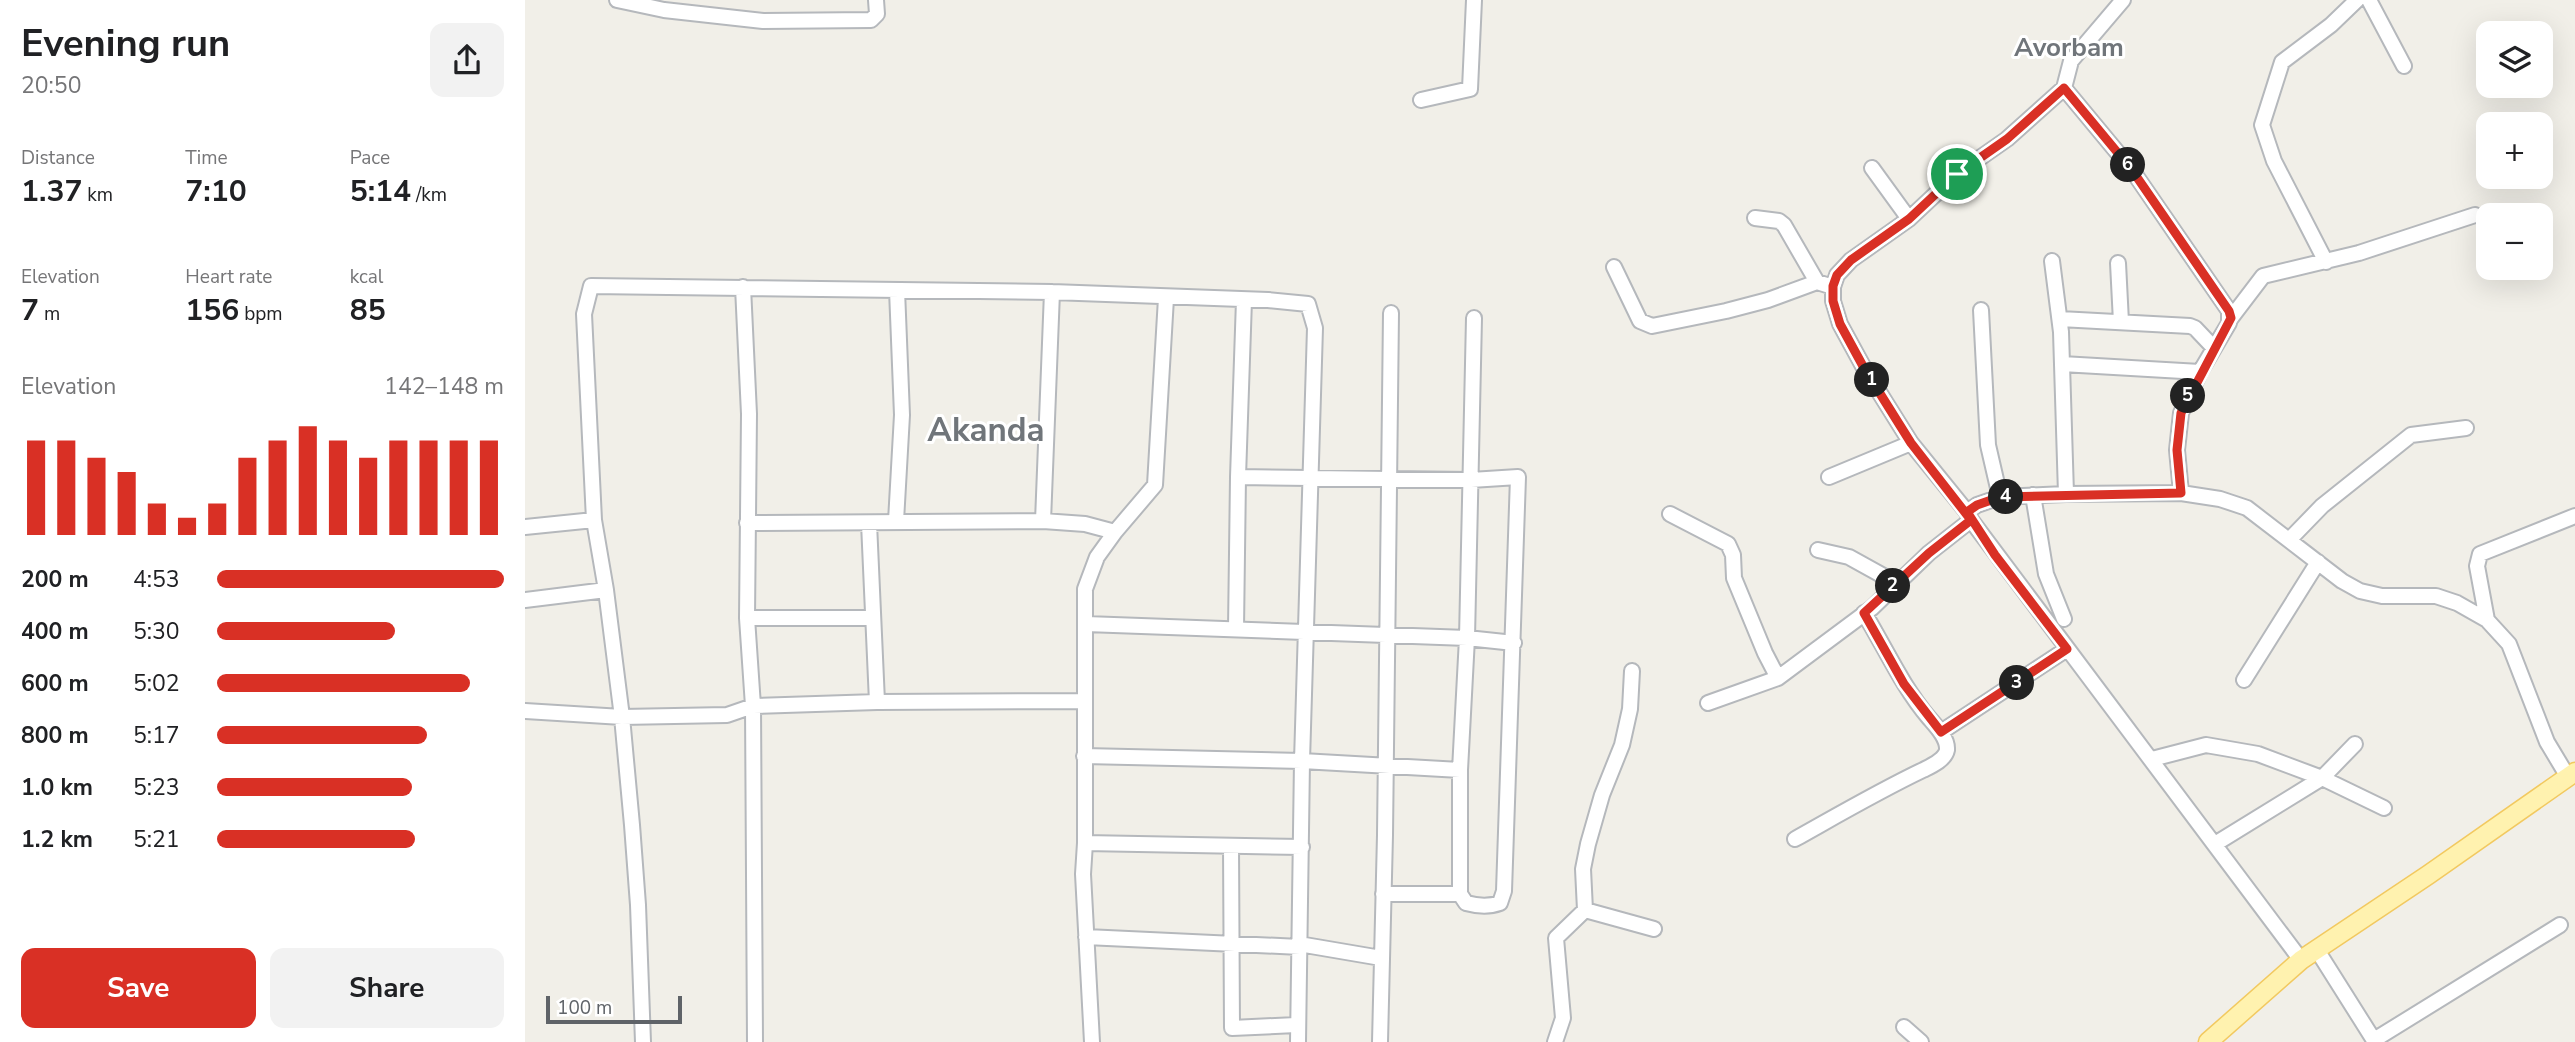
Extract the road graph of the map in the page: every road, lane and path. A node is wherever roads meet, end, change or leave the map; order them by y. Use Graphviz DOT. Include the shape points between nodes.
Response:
graph roads {
  1 [pos="617,0"];
  2 [pos="876,0"];
  3 [pos="1474,0"];
  4 [pos="2123,0"];
  5 [pos="2357,0"];
  6 [pos="2369,0"];
  7 [pos="2404,66"];
  8 [pos="2064,88"];
  9 [pos="1421,100"];
  10 [pos="1872,168"];
  11 [pos="2475,215"];
  12 [pos="1755,218"];
  13 [pos="1909,219"];
  14 [pos="2052,261"];
  15 [pos="2326,262"];
  16 [pos="2118,263"];
  17 [pos="1614,267"];
  18 [pos="1817,282"];
  19 [pos="1833,286"];
  20 [pos="743,287"];
  21 [pos="897,290"];
  22 [pos="1052,292"];
  23 [pos="1166,298"];
  24 [pos="1244,299"];
  25 [pos="1981,310"];
  26 [pos="1391,313"];
  27 [pos="1474,318"];
  28 [pos="2231,318"];
  29 [pos="2060,319"];
  30 [pos="2121,322"];
  31 [pos="2214,348"];
  32 [pos="2062,364"];
  33 [pos="2200,372"];
  34 [pos="2466,428"];
  35 [pos="1911,443"];
  36 [pos="1238,477"];
  37 [pos="1311,477"];
  38 [pos="1829,477"];
  39 [pos="1388,478"];
  40 [pos="1471,480"];
  41 [pos="2181,493"];
  42 [pos="2066,494"];
  43 [pos="2033,495"];
  44 [pos="2000,497"];
  45 [pos="1670,514"];
  46 [pos="1969,516"];
  47 [pos="2575,516"];
  48 [pos="594,520"];
  49 [pos="896,521"];
  50 [pos="1043,521"];
  51 [pos="747,523"];
  52 [pos="869,523"];
  53 [pos="525,527"];
  54 [pos="1115,532"];
  55 [pos="2289,540"];
  56 [pos="1818,550"];
  57 [pos="2318,562"];
  58 [pos="1896,583"];
  59 [pos="606,590"];
  60 [pos="525,600"];
  61 [pos="1864,613"];
  62 [pos="747,618"];
  63 [pos="873,618"];
  64 [pos="2064,619"];
  65 [pos="2487,620"];
  66 [pos="1086,624"];
  67 [pos="1236,629"];
  68 [pos="1308,631"];
  69 [pos="1387,635"];
  70 [pos="1468,638"];
  71 [pos="1514,643"];
  72 [pos="2067,649"];
  73 [pos="1632,671"];
  74 [pos="1778,678"];
  75 [pos="2244,680"];
  76 [pos="1084,701"];
  77 [pos="877,702"];
  78 [pos="1708,704"];
  79 [pos="753,706"];
  80 [pos="525,711"];
  81 [pos="622,717"];
  82 [pos="1941,732"];
  83 [pos="2355,744"];
  84 [pos="1084,757"];
  85 [pos="2152,759"];
  86 [pos="1302,761"];
  87 [pos="1385,767"];
  88 [pos="1460,770"];
  89 [pos="2571,775"];
  90 [pos="2322,778"];
  91 [pos="2384,808"];
  92 [pos="1795,839"];
  93 [pos="1085,843"];
  94 [pos="2215,844"];
  95 [pos="1231,846"];
  96 [pos="1302,847"];
  97 [pos="1383,894"];
  98 [pos="1460,894"];
  99 [pos="1585,910"];
  100 [pos="2560,925"];
  101 [pos="1654,929"];
  102 [pos="1086,937"];
  103 [pos="1232,945"];
  104 [pos="1300,946"];
  105 [pos="2317,950"];
  106 [pos="1381,958"];
  107 [pos="2301,961"];
  108 [pos="1296,1025"];
  109 [pos="1904,1027"];
  110 [pos="2374,1041"];
  111 [pos="643,1042"];
  112 [pos="755,1042"];
  113 [pos="1092,1042"];
  114 [pos="1298,1042"];
  115 [pos="1380,1042"];
  116 [pos="1555,1042"];
  117 [pos="1921,1042"];
  118 [pos="2208,1042"];
  1 -- 2 [label="street" via="763,21 871,20 877,14"];
  3 -- 9 [label="street" via="1470,89"];
  4 -- 8 [label="street" via="2071,61"];
  5 -- 15 [label="street" via="2283,62 2262,125 2274,161"];
  6 -- 7 [label="street"];
  8 -- 13 [label="street"];
  8 -- 28 [label="street" via="2132,170"];
  10 -- 13 [label="street"];
  11 -- 15 [label="street"];
  12 -- 18 [label="street" via="1784,225"];
  13 -- 19 [label="street" via="1851,260"];
  14 -- 29 [label="street"];
  15 -- 28 [label="street" via="2263,276"];
  16 -- 30 [label="street"];
  17 -- 18 [label="street" via="1640,321 1652,326 1726,311"];
  18 -- 19 [label="street"];
  19 -- 35 [label="street" via="1833,301 1850,344"];
  20 -- 21 [label="street"];
  20 -- 48 [label="street" via="591,286 583,314"];
  20 -- 51 [label="street" via="749,414"];
  21 -- 22 [label="street"];
  21 -- 49 [label="street" via="902,415"];
  22 -- 23 [label="street"];
  22 -- 50 [label="street"];
  23 -- 24 [label="street"];
  23 -- 54 [label="street" via="1155,485"];
  24 -- 36 [label="street"];
  24 -- 37 [label="street" via="1308,304 1315,328"];
  25 -- 44 [label="street" via="1988,445"];
  26 -- 39 [label="street"];
  27 -- 40 [label="street"];
  28 -- 31 [label="street"];
  29 -- 30 [label="street"];
  29 -- 32 [label="street"];
  30 -- 31 [label="street" via="2190,326"];
  31 -- 33 [label="street"];
  32 -- 33 [label="street"];
  32 -- 42 [label="street"];
  33 -- 41 [label="street" via="2177,429"];
  34 -- 55 [label="street" via="2411,435 2322,506"];
  35 -- 38 [label="street"];
  35 -- 46 [label="street"];
  36 -- 37 [label="street"];
  36 -- 67 [label="street"];
  37 -- 39 [label="street"];
  37 -- 68 [label="street"];
  39 -- 40 [label="street"];
  39 -- 69 [label="street"];
  40 -- 70 [label="street"];
  40 -- 71 [label="street" via="1518,477"];
  41 -- 42 [label="street"];
  41 -- 55 [label="street" via="2247,508"];
  42 -- 43 [label="street"];
  43 -- 44 [label="street"];
  43 -- 64 [label="street" via="2046,574"];
  44 -- 46 [label="street" via="1977,505"];
  45 -- 74 [label="street" via="1731,548 1734,578"];
  46 -- 58 [label="street"];
  46 -- 72 [label="street"];
  47 -- 65 [label="street" via="2480,554 2477,566"];
  48 -- 53 [label="street"];
  48 -- 59 [label="street"];
  49 -- 50 [label="street"];
  49 -- 52 [label="street"];
  50 -- 54 [label="street" via="1086,524"];
  51 -- 52 [label="street"];
  51 -- 62 [label="street"];
  52 -- 63 [label="street"];
  54 -- 66 [label="street" via="1097,557 1085,589"];
  55 -- 57 [label="street"];
  56 -- 58 [label="street" via="1849,556"];
  57 -- 65 [label="street" via="2360,591 2382,596 2436,596"];
  57 -- 75 [label="street"];
  58 -- 61 [label="street"];
  59 -- 60 [label="street"];
  59 -- 81 [label="street"];
  61 -- 74 [label="street"];
  61 -- 82 [label="street" via="1904,684"];
  62 -- 63 [label="street"];
  62 -- 79 [label="street"];
  63 -- 77 [label="street"];
  65 -- 89 [label="street" via="2509,643 2547,742"];
  66 -- 67 [label="street"];
  66 -- 76 [label="street"];
  67 -- 68 [label="street"];
  68 -- 69 [label="street"];
  68 -- 86 [label="street"];
  69 -- 70 [label="street"];
  69 -- 87 [label="street"];
  70 -- 71 [label="street"];
  70 -- 88 [label="street"];
  71 -- 98 [label="street" via="1504,891 1500,903 1494,905 1466,903"];
  72 -- 82 [label="street"];
  72 -- 85 [label="street"];
  73 -- 99 [label="street" via="1622,745 1602,795 1583,869"];
  74 -- 78 [label="street"];
  76 -- 77 [label="street"];
  76 -- 84 [label="street"];
  77 -- 79 [label="street"];
  79 -- 81 [label="street" via="727,715"];
  79 -- 112 [label="street"];
  80 -- 81 [label="street"];
  81 -- 111 [label="street" via="638,905"];
  82 -- 92 [label="street" via="1947,748 1943,758"];
  83 -- 90 [label="street"];
  84 -- 86 [label="street"];
  84 -- 93 [label="street"];
  85 -- 90 [label="street" via="2206,745 2258,754"];
  85 -- 94 [label="street"];
  86 -- 87 [label="street"];
  86 -- 96 [label="street"];
  87 -- 88 [label="street"];
  87 -- 97 [label="street"];
  88 -- 98 [label="street"];
  89 -- 105 [label="main road"];
  90 -- 91 [label="street"];
  90 -- 94 [label="street"];
  93 -- 95 [label="street"];
  93 -- 102 [label="street"];
  94 -- 107 [label="street"];
  95 -- 96 [label="street"];
  95 -- 103 [label="street"];
  96 -- 104 [label="street"];
  97 -- 98 [label="street"];
  97 -- 106 [label="street"];
  99 -- 101 [label="street"];
  99 -- 116 [label="street" via="1556,938 1563,1018"];
  100 -- 110 [label="street"];
  102 -- 103 [label="street"];
  102 -- 113 [label="street"];
  103 -- 104 [label="street"];
  103 -- 108 [label="street" via="1232,1028"];
  104 -- 106 [label="street"];
  104 -- 108 [label="street"];
  105 -- 107 [label="main road"];
  105 -- 110 [label="street"];
  106 -- 115 [label="street"];
  107 -- 118 [label="main road"];
  108 -- 114 [label="street"];
  109 -- 117 [label="street"];
}
